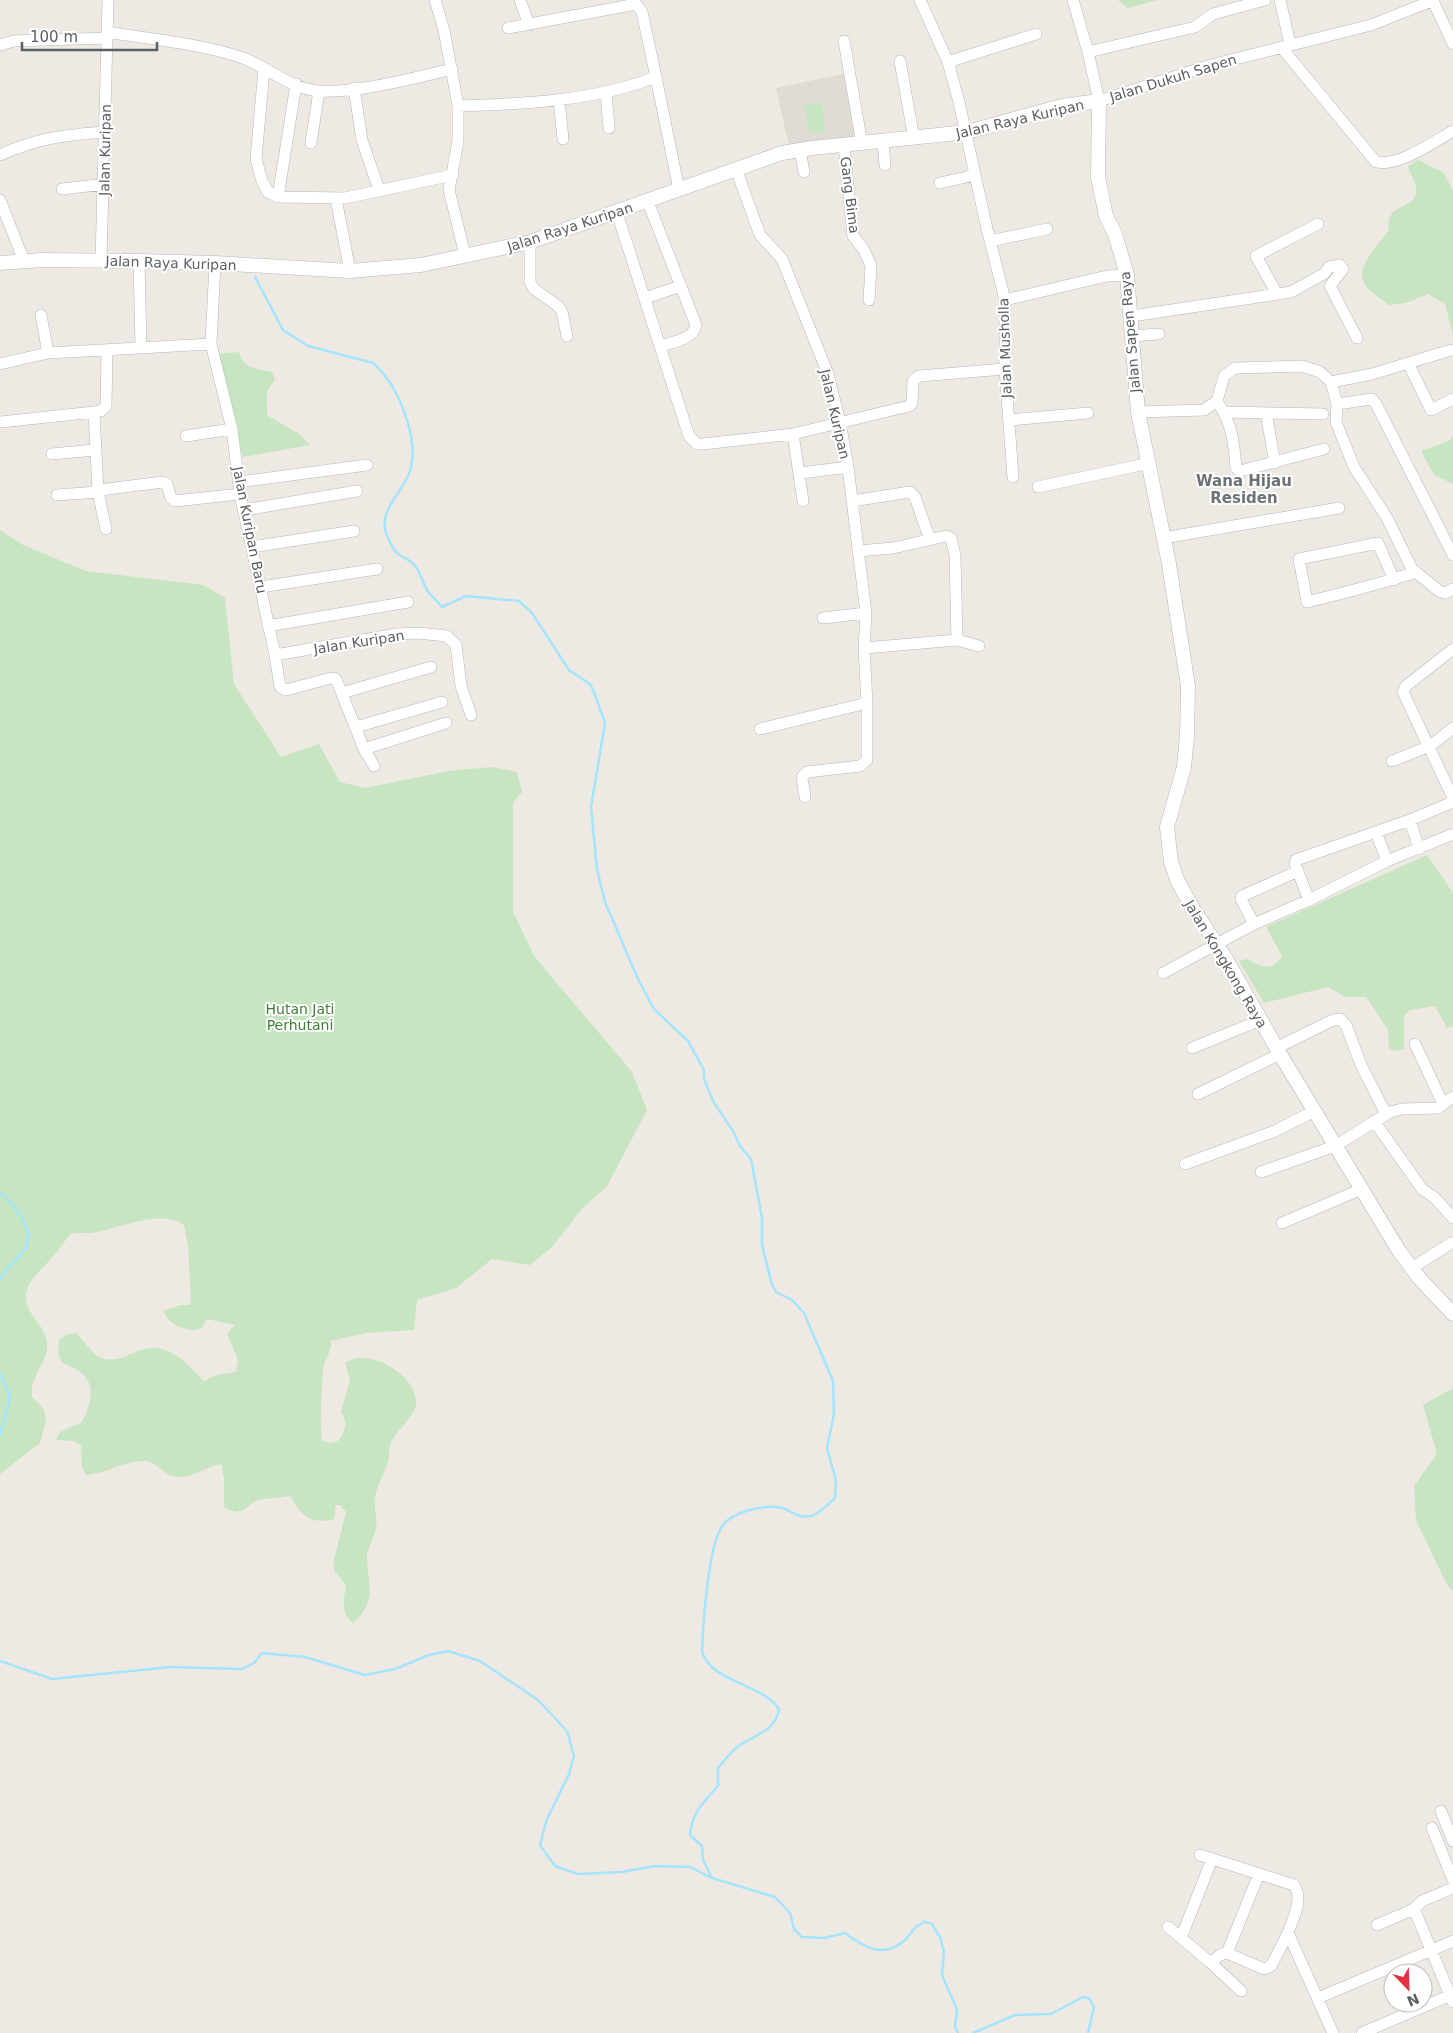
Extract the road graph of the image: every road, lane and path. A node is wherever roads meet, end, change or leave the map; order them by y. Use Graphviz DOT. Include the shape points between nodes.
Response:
graph roads {
  1 [pos="108,0"];
  2 [pos="435,0"];
  3 [pos="520,0"];
  4 [pos="920,0"];
  5 [pos="1073,0"];
  6 [pos="1265,0"];
  7 [pos="1280,0"];
  8 [pos="1434,0"];
  9 [pos="1408,6"];
  10 [pos="529,25"];
  11 [pos="508,28"];
  12 [pos="1036,34"];
  13 [pos="107,35"];
  14 [pos="844,41"];
  15 [pos="1453,44"];
  16 [pos="0,45"];
  17 [pos="1285,45"];
  18 [pos="1088,52"];
  19 [pos="900,61"];
  20 [pos="948,62"];
  21 [pos="264,69"];
  22 [pos="452,69"];
  23 [pos="656,77"];
  24 [pos="296,84"];
  25 [pos="354,88"];
  26 [pos="318,92"];
  27 [pos="606,92"];
  28 [pos="559,100"];
  29 [pos="1099,101"];
  30 [pos="458,106"];
  31 [pos="609,128"];
  32 [pos="1453,131"];
  33 [pos="105,132"];
  34 [pos="967,132"];
  35 [pos="564,139"];
  36 [pos="914,139"];
  37 [pos="883,142"];
  38 [pos="310,143"];
  39 [pos="862,144"];
  40 [pos="844,145"];
  41 [pos="800,150"];
  42 [pos="0,155"];
  43 [pos="885,165"];
  44 [pos="736,169"];
  45 [pos="804,172"];
  46 [pos="453,175"];
  47 [pos="975,175"];
  48 [pos="940,183"];
  49 [pos="105,184"];
  50 [pos="62,189"];
  51 [pos="379,190"];
  52 [pos="679,190"];
  53 [pos="278,196"];
  54 [pos="336,199"];
  55 [pos="0,200"];
  56 [pos="648,202"];
  57 [pos="617,213"];
  58 [pos="1318,224"];
  59 [pos="1048,229"];
  60 [pos="990,240"];
  61 [pos="530,242"];
  62 [pos="465,255"];
  63 [pos="24,261"];
  64 [pos="102,261"];
  65 [pos="139,261"];
  66 [pos="0,263"];
  67 [pos="215,263"];
  68 [pos="350,271"];
  69 [pos="1127,275"];
  70 [pos="681,286"];
  71 [pos="1277,294"];
  72 [pos="645,298"];
  73 [pos="869,300"];
  74 [pos="1005,300"];
  75 [pos="41,315"];
  76 [pos="1132,316"];
  77 [pos="1159,334"];
  78 [pos="566,336"];
  79 [pos="1131,336"];
  80 [pos="1357,338"];
  81 [pos="211,344"];
  82 [pos="661,346"];
  83 [pos="141,348"];
  84 [pos="1451,350"];
  85 [pos="107,351"];
  86 [pos="48,353"];
  87 [pos="1408,363"];
  88 [pos="0,364"];
  89 [pos="1005,369"];
  90 [pos="1331,382"];
  91 [pos="1453,399"];
  92 [pos="1217,401"];
  93 [pos="1337,404"];
  94 [pos="94,412"];
  95 [pos="1138,412"];
  96 [pos="1224,412"];
  97 [pos="1088,413"];
  98 [pos="1266,413"];
  99 [pos="1323,414"];
  100 [pos="0,419"];
  101 [pos="1009,420"];
  102 [pos="840,422"];
  103 [pos="232,429"];
  104 [pos="793,434"];
  105 [pos="186,436"];
  106 [pos="1324,449"];
  107 [pos="96,450"];
  108 [pos="52,454"];
  109 [pos="1150,463"];
  110 [pos="1275,463"];
  111 [pos="366,465"];
  112 [pos="848,467"];
  113 [pos="801,473"];
  114 [pos="1013,477"];
  115 [pos="1038,487"];
  116 [pos="239,488"];
  117 [pos="358,491"];
  118 [pos="98,492"];
  119 [pos="57,496"];
  120 [pos="803,501"];
  121 [pos="852,501"];
  122 [pos="1339,508"];
  123 [pos="244,510"];
  124 [pos="106,529"];
  125 [pos="354,531"];
  126 [pos="1163,538"];
  127 [pos="930,540"];
  128 [pos="252,547"];
  129 [pos="858,551"];
  130 [pos="1453,555"];
  131 [pos="1169,564"];
  132 [pos="377,568"];
  133 [pos="1414,570"];
  134 [pos="1394,580"];
  135 [pos="261,587"];
  136 [pos="1453,589"];
  137 [pos="408,602"];
  138 [pos="866,613"];
  139 [pos="823,618"];
  140 [pos="268,626"];
  141 [pos="957,640"];
  142 [pos="979,646"];
  143 [pos="864,648"];
  144 [pos="1453,649"];
  145 [pos="275,655"];
  146 [pos="431,667"];
  147 [pos="342,693"];
  148 [pos="442,702"];
  149 [pos="867,703"];
  150 [pos="471,715"];
  151 [pos="446,723"];
  152 [pos="356,727"];
  153 [pos="1453,728"];
  154 [pos="760,730"];
  155 [pos="1430,746"];
  156 [pos="364,749"];
  157 [pos="1392,761"];
  158 [pos="374,766"];
  159 [pos="805,797"];
  160 [pos="1453,800"];
  161 [pos="1410,820"];
  162 [pos="1376,832"];
  163 [pos="1453,834"];
  164 [pos="1419,849"];
  165 [pos="1387,861"];
  166 [pos="1296,872"];
  167 [pos="1309,900"];
  168 [pos="1254,924"];
  169 [pos="1216,946"];
  170 [pos="1163,973"];
  171 [pos="1260,1020"];
  172 [pos="1415,1044"];
  173 [pos="1192,1048"];
  174 [pos="1278,1051"];
  175 [pos="1198,1094"];
  176 [pos="1453,1097"];
  177 [pos="1443,1104"];
  178 [pos="1314,1111"];
  179 [pos="1386,1114"];
  180 [pos="1374,1121"];
  181 [pos="1335,1146"];
  182 [pos="1186,1164"];
  183 [pos="1261,1172"];
  184 [pos="1362,1190"];
  185 [pos="1453,1218"];
  186 [pos="1282,1223"];
  187 [pos="1453,1242"];
  188 [pos="1412,1268"];
  189 [pos="1453,1314"];
  190 [pos="1441,1811"];
  191 [pos="1432,1828"];
  192 [pos="1453,1841"];
  193 [pos="1200,1855"];
  194 [pos="1212,1859"];
  195 [pos="1260,1874"];
  196 [pos="1453,1880"];
  197 [pos="1453,1888"];
  198 [pos="1414,1909"];
  199 [pos="1377,1925"];
  200 [pos="1168,1927"];
  201 [pos="1288,1933"];
  202 [pos="1181,1938"];
  203 [pos="1453,1942"];
  204 [pos="1432,1950"];
  205 [pos="1227,1953"];
  206 [pos="1212,1963"];
  207 [pos="1240,1991"];
  208 [pos="1452,1997"];
  209 [pos="1318,1998"];
  210 [pos="1333,2033"];
  211 [pos="1362,2033"];
  1 -- 13 [label="street, Jalan Kuripan"];
  2 -- 22 [label="street"];
  3 -- 10 [label="street"];
  4 -- 20 [label="street"];
  5 -- 18 [label="street, Jalan Dukuh Sapen"];
  6 -- 18 [label="street" via="1213,14 1196,27"];
  7 -- 17 [label="street"];
  8 -- 9 [label="street, Jalan Dukuh Sapen"];
  8 -- 15 [label="street"];
  9 -- 17 [label="street, Jalan Dukuh Sapen" via="1371,25"];
  10 -- 11 [label="street"];
  10 -- 23 [label="street" via="636,4 642,12"];
  12 -- 20 [label="street"];
  13 -- 16 [label="street" via="14,41"];
  13 -- 21 [label="street" via="191,46 243,58"];
  13 -- 33 [label="street, Jalan Kuripan"];
  14 -- 39 [label="street"];
  17 -- 29 [label="street, Jalan Dukuh Sapen"];
  17 -- 32 [label="street" via="1376,162 1390,163"];
  18 -- 29 [label="street, Jalan Dukuh Sapen"];
  19 -- 36 [label="street"];
  20 -- 34 [label="street"];
  21 -- 24 [label="street"];
  21 -- 53 [label="street" via="256,159 268,192"];
  22 -- 25 [label="street" via="414,79"];
  22 -- 30 [label="street"];
  23 -- 27 [label="street"];
  23 -- 52 [label="street"];
  24 -- 26 [label="street"];
  24 -- 53 [label="street"];
  25 -- 26 [label="street"];
  25 -- 51 [label="street" via="362,140"];
  26 -- 38 [label="street"];
  27 -- 28 [label="street"];
  27 -- 31 [label="street"];
  28 -- 30 [label="street"];
  28 -- 35 [label="street"];
  29 -- 34 [label="street, Jalan Raya Kuripan" via="1054,108"];
  29 -- 69 [label="street, Jalan Sapen Raya" via="1098,177 1106,216"];
  30 -- 46 [label="street"];
  33 -- 42 [label="street" via="60,135"];
  33 -- 49 [label="street, Jalan Kuripan"];
  34 -- 36 [label="street, Jalan Raya Kuripan"];
  34 -- 47 [label="street, Jalan Musholla"];
  36 -- 37 [label="street, Jalan Raya Kuripan"];
  37 -- 39 [label="street, Jalan Raya Kuripan"];
  37 -- 43 [label="street"];
  39 -- 40 [label="street, Jalan Raya Kuripan"];
  40 -- 41 [label="street, Jalan Raya Kuripan"];
  40 -- 73 [label="street, Gang Bima" via="853,236 871,266"];
  41 -- 44 [label="street, Jalan Raya Kuripan"];
  41 -- 45 [label="street"];
  44 -- 52 [label="street, Jalan Raya Kuripan"];
  44 -- 102 [label="street, Jalan Kuripan" via="760,235 782,259 828,374"];
  46 -- 51 [label="street"];
  46 -- 62 [label="street" via="449,190"];
  47 -- 48 [label="street"];
  47 -- 60 [label="street, Jalan Musholla"];
  49 -- 50 [label="street"];
  49 -- 64 [label="street, Jalan Kuripan"];
  51 -- 54 [label="street"];
  52 -- 56 [label="street, Jalan Raya Kuripan"];
  53 -- 54 [label="street"];
  54 -- 68 [label="street"];
  55 -- 63 [label="street"];
  56 -- 57 [label="street, Jalan Raya Kuripan"];
  56 -- 70 [label="street"];
  57 -- 61 [label="street, Jalan Raya Kuripan"];
  57 -- 72 [label="street"];
  58 -- 71 [label="street" via="1256,256"];
  59 -- 60 [label="street"];
  60 -- 74 [label="street, Jalan Musholla"];
  61 -- 62 [label="street, Jalan Raya Kuripan"];
  61 -- 78 [label="street" via="530,282 562,312"];
  62 -- 68 [label="street, Jalan Raya Kuripan" via="411,266"];
  63 -- 64 [label="street, Jalan Raya Kuripan"];
  63 -- 66 [label="street, Jalan Raya Kuripan"];
  64 -- 65 [label="street, Jalan Raya Kuripan"];
  65 -- 67 [label="street, Jalan Raya Kuripan"];
  65 -- 83 [label="street"];
  67 -- 68 [label="street, Jalan Raya Kuripan"];
  67 -- 81 [label="street, Jalan Kuripan Baru"];
  69 -- 74 [label="street" via="1106,276"];
  69 -- 76 [label="street, Jalan Sapen Raya"];
  70 -- 72 [label="street"];
  70 -- 82 [label="street" via="695,330 686,337"];
  71 -- 76 [label="street"];
  71 -- 80 [label="street" via="1291,292 1329,267 1340,264 1343,269 1330,286"];
  72 -- 82 [label="street"];
  74 -- 89 [label="street, Jalan Musholla"];
  75 -- 86 [label="street"];
  76 -- 79 [label="street, Jalan Sapen Raya"];
  77 -- 79 [label="street"];
  79 -- 95 [label="street, Jalan Sapen Raya"];
  81 -- 83 [label="street"];
  81 -- 103 [label="street, Jalan Kuripan Baru"];
  82 -- 104 [label="street" via="692,441 703,444"];
  83 -- 85 [label="street"];
  84 -- 87 [label="street"];
  85 -- 86 [label="street"];
  85 -- 94 [label="street" via="106,406"];
  86 -- 88 [label="street"];
  87 -- 90 [label="street"];
  87 -- 91 [label="street" via="1430,410"];
  89 -- 101 [label="street, Jalan Musholla"];
  89 -- 102 [label="street" via="919,376 913,381 910,406"];
  90 -- 92 [label="street" via="1320,372 1302,366 1236,368 1224,376"];
  90 -- 93 [label="street"];
  92 -- 95 [label="street" via="1204,410"];
  92 -- 96 [label="street"];
  93 -- 130 [label="street" via="1366,399 1372,399 1376,404"];
  93 -- 133 [label="street" via="1336,422 1354,467"];
  94 -- 100 [label="street"];
  94 -- 107 [label="street"];
  95 -- 109 [label="street, Jalan Sapen Raya"];
  96 -- 98 [label="street"];
  96 -- 110 [label="street" via="1234,440 1237,470"];
  97 -- 101 [label="street"];
  98 -- 99 [label="street"];
  98 -- 110 [label="street"];
  101 -- 114 [label="street, Jalan Musholla"];
  102 -- 104 [label="street"];
  102 -- 112 [label="street, Jalan Kuripan"];
  103 -- 105 [label="street"];
  103 -- 116 [label="street, Jalan Kuripan Baru"];
  104 -- 113 [label="street"];
  106 -- 110 [label="street"];
  107 -- 108 [label="street"];
  107 -- 118 [label="street"];
  109 -- 115 [label="street"];
  109 -- 126 [label="street, Jalan Sapen Raya"];
  111 -- 116 [label="street"];
  112 -- 113 [label="street"];
  112 -- 121 [label="street, Jalan Kuripan"];
  113 -- 120 [label="street"];
  116 -- 118 [label="street" via="175,501 164,482"];
  116 -- 123 [label="street, Jalan Kuripan Baru"];
  117 -- 123 [label="street"];
  118 -- 119 [label="street"];
  118 -- 124 [label="street"];
  121 -- 127 [label="street" via="910,492 915,497"];
  121 -- 129 [label="street, Jalan Kuripan"];
  122 -- 126 [label="street"];
  123 -- 128 [label="street, Jalan Kuripan Baru"];
  125 -- 128 [label="street"];
  126 -- 131 [label="street, Jalan Sapen Raya"];
  127 -- 129 [label="street"];
  127 -- 141 [label="street" via="946,536 951,538 954,546"];
  128 -- 135 [label="street, Jalan Kuripan Baru"];
  129 -- 138 [label="street, Jalan Kuripan"];
  131 -- 169 [label="street, Jalan Kongkong Raya" via="1182,636 1188,736 1184,767 1167,827 1168,844 1178,882"];
  132 -- 135 [label="street"];
  133 -- 134 [label="street"];
  133 -- 136 [label="street" via="1439,591 1445,593"];
  134 -- 134 [label="street" via="1307,602 1299,559 1378,543"];
  135 -- 140 [label="street, Jalan Kuripan Baru"];
  137 -- 140 [label="street"];
  138 -- 139 [label="street"];
  138 -- 143 [label="street, Jalan Kuripan"];
  140 -- 145 [label="street, Jalan Kuripan Baru"];
  141 -- 142 [label="street"];
  141 -- 143 [label="street"];
  143 -- 149 [label="street, Jalan Kuripan"];
  144 -- 155 [label="street" via="1406,686 1404,692"];
  145 -- 147 [label="street, Jalan Kuripan Baru" via="283,689 331,678 338,681"];
  145 -- 150 [label="street, Jalan Kuripan" via="397,634 447,636 456,646 461,686"];
  146 -- 147 [label="street"];
  147 -- 152 [label="street, Jalan Kuripan Baru"];
  148 -- 152 [label="street"];
  149 -- 154 [label="street"];
  149 -- 159 [label="street, Jalan Kuripan" via="867,760 860,766 807,772 802,777"];
  151 -- 156 [label="street"];
  152 -- 156 [label="street, Jalan Kuripan Baru"];
  153 -- 155 [label="street"];
  155 -- 157 [label="street"];
  155 -- 160 [label="street"];
  156 -- 158 [label="street, Jalan Kuripan Baru"];
  160 -- 161 [label="street"];
  161 -- 162 [label="street"];
  161 -- 164 [label="street"];
  162 -- 165 [label="street"];
  162 -- 166 [label="street" via="1296,860"];
  163 -- 164 [label="street"];
  164 -- 165 [label="street"];
  165 -- 167 [label="street"];
  166 -- 167 [label="street"];
  166 -- 168 [label="street" via="1242,896"];
  167 -- 168 [label="street"];
  168 -- 169 [label="street"];
  169 -- 170 [label="street"];
  169 -- 171 [label="street, Jalan Kongkong Raya"];
  171 -- 173 [label="street"];
  171 -- 174 [label="street, Jalan Kongkong Raya"];
  172 -- 177 [label="street"];
  174 -- 175 [label="street"];
  174 -- 178 [label="street, Jalan Kongkong Raya"];
  174 -- 179 [label="street" via="1340,1019 1346,1025 1361,1065"];
  176 -- 177 [label="street"];
  177 -- 179 [label="street" via="1432,1110 1402,1109"];
  178 -- 181 [label="street, Jalan Kongkong Raya"];
  178 -- 182 [label="street" via="1275,1131"];
  179 -- 180 [label="street"];
  180 -- 181 [label="street"];
  180 -- 185 [label="street" via="1422,1189"];
  181 -- 183 [label="street"];
  181 -- 184 [label="street, Jalan Kongkong Raya"];
  184 -- 186 [label="street"];
  184 -- 188 [label="street, Jalan Kongkong Raya"];
  187 -- 188 [label="street"];
  188 -- 189 [label="street, Jalan Kongkong Raya"];
  190 -- 192 [label="street"];
  191 -- 196 [label="street"];
  193 -- 194 [label="street"];
  194 -- 195 [label="street"];
  194 -- 202 [label="street"];
  195 -- 201 [label="street" via="1294,1885 1297,1890 1298,1902"];
  195 -- 205 [label="street"];
  197 -- 198 [label="street" via="1422,1901"];
  198 -- 199 [label="street"];
  198 -- 204 [label="street"];
  200 -- 202 [label="street"];
  201 -- 205 [label="street" via="1269,1968 1260,1968"];
  201 -- 209 [label="street"];
  202 -- 206 [label="street"];
  203 -- 204 [label="street"];
  204 -- 208 [label="street"];
  204 -- 209 [label="street"];
  205 -- 206 [label="street"];
  206 -- 207 [label="street"];
  208 -- 211 [label="street"];
  209 -- 210 [label="street"];
}
